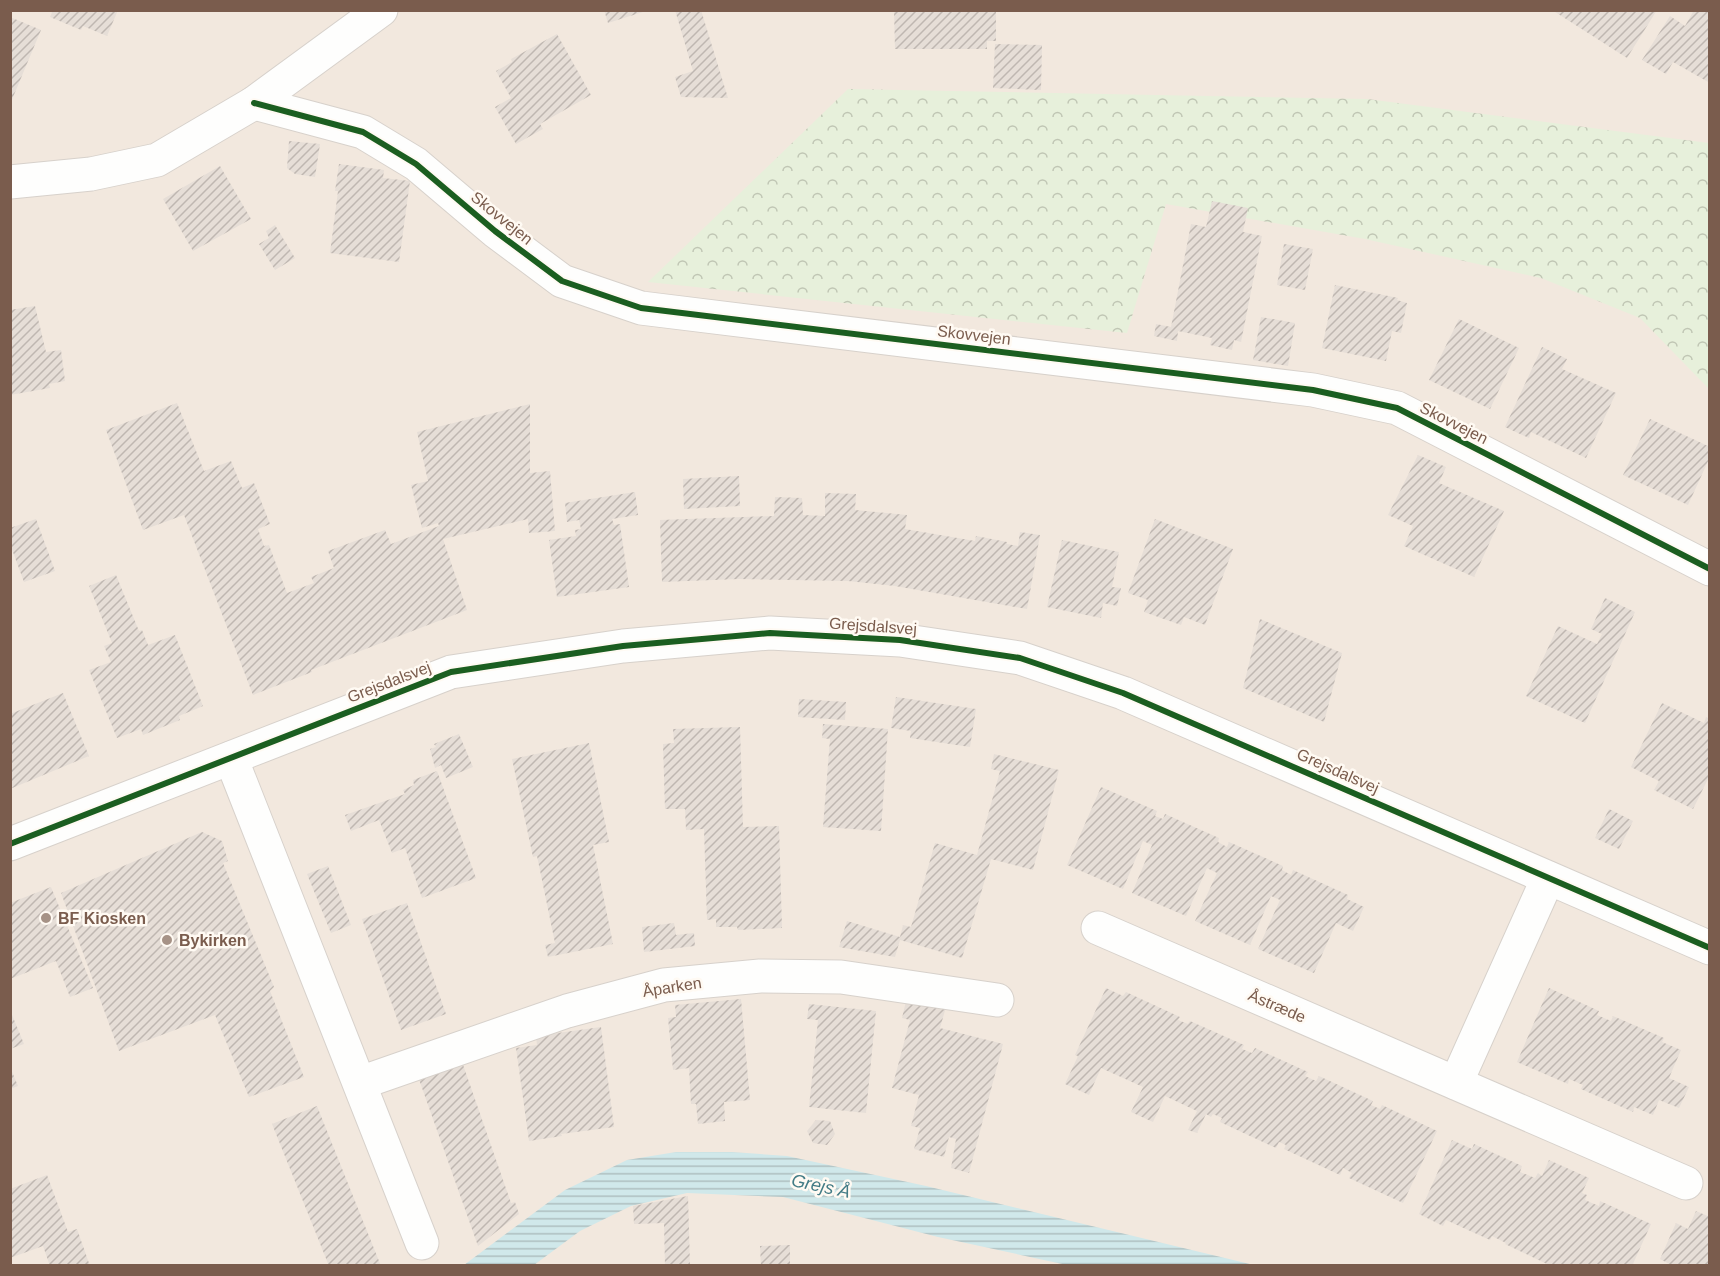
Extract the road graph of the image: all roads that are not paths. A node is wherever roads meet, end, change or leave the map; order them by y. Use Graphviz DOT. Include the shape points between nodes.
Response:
graph roads {
  1 [pos="381,10"];
  2 [pos="254,103"];
  3 [pos="10,182"];
  4 [pos="1710,569"];
  5 [pos="231,758"];
  6 [pos="10,844"];
  7 [pos="1548,878"];
  8 [pos="1098,928"];
  9 [pos="1710,948"];
  10 [pos="997,1000"];
  11 [pos="360,1083"];
  12 [pos="1456,1083"];
  13 [pos="1686,1183"];
  14 [pos="422,1243"];
  1 -- 2 [label="street"];
  2 -- 3 [label="street" via="157,160 91,174"];
  2 -- 4 [label="street, Skovvejen" via="363,132 416,164 562,281 641,308 1313,390 1397,408"];
  5 -- 6 [label="street, Grejsdalsvej"];
  5 -- 7 [label="street, Grejsdalsvej" via="451,672 623,646 770,633 900,640 1020,658 1124,693"];
  5 -- 11 [label="street"];
  7 -- 9 [label="street, Grejsdalsvej"];
  7 -- 12 [label="street"];
  8 -- 12 [label="street, Åstræde"];
  10 -- 11 [label="street, Åparken" via="841,977 760,976 664,985 567,1011"];
  11 -- 14 [label="street"];
  12 -- 13 [label="street, Åstræde"];
}
